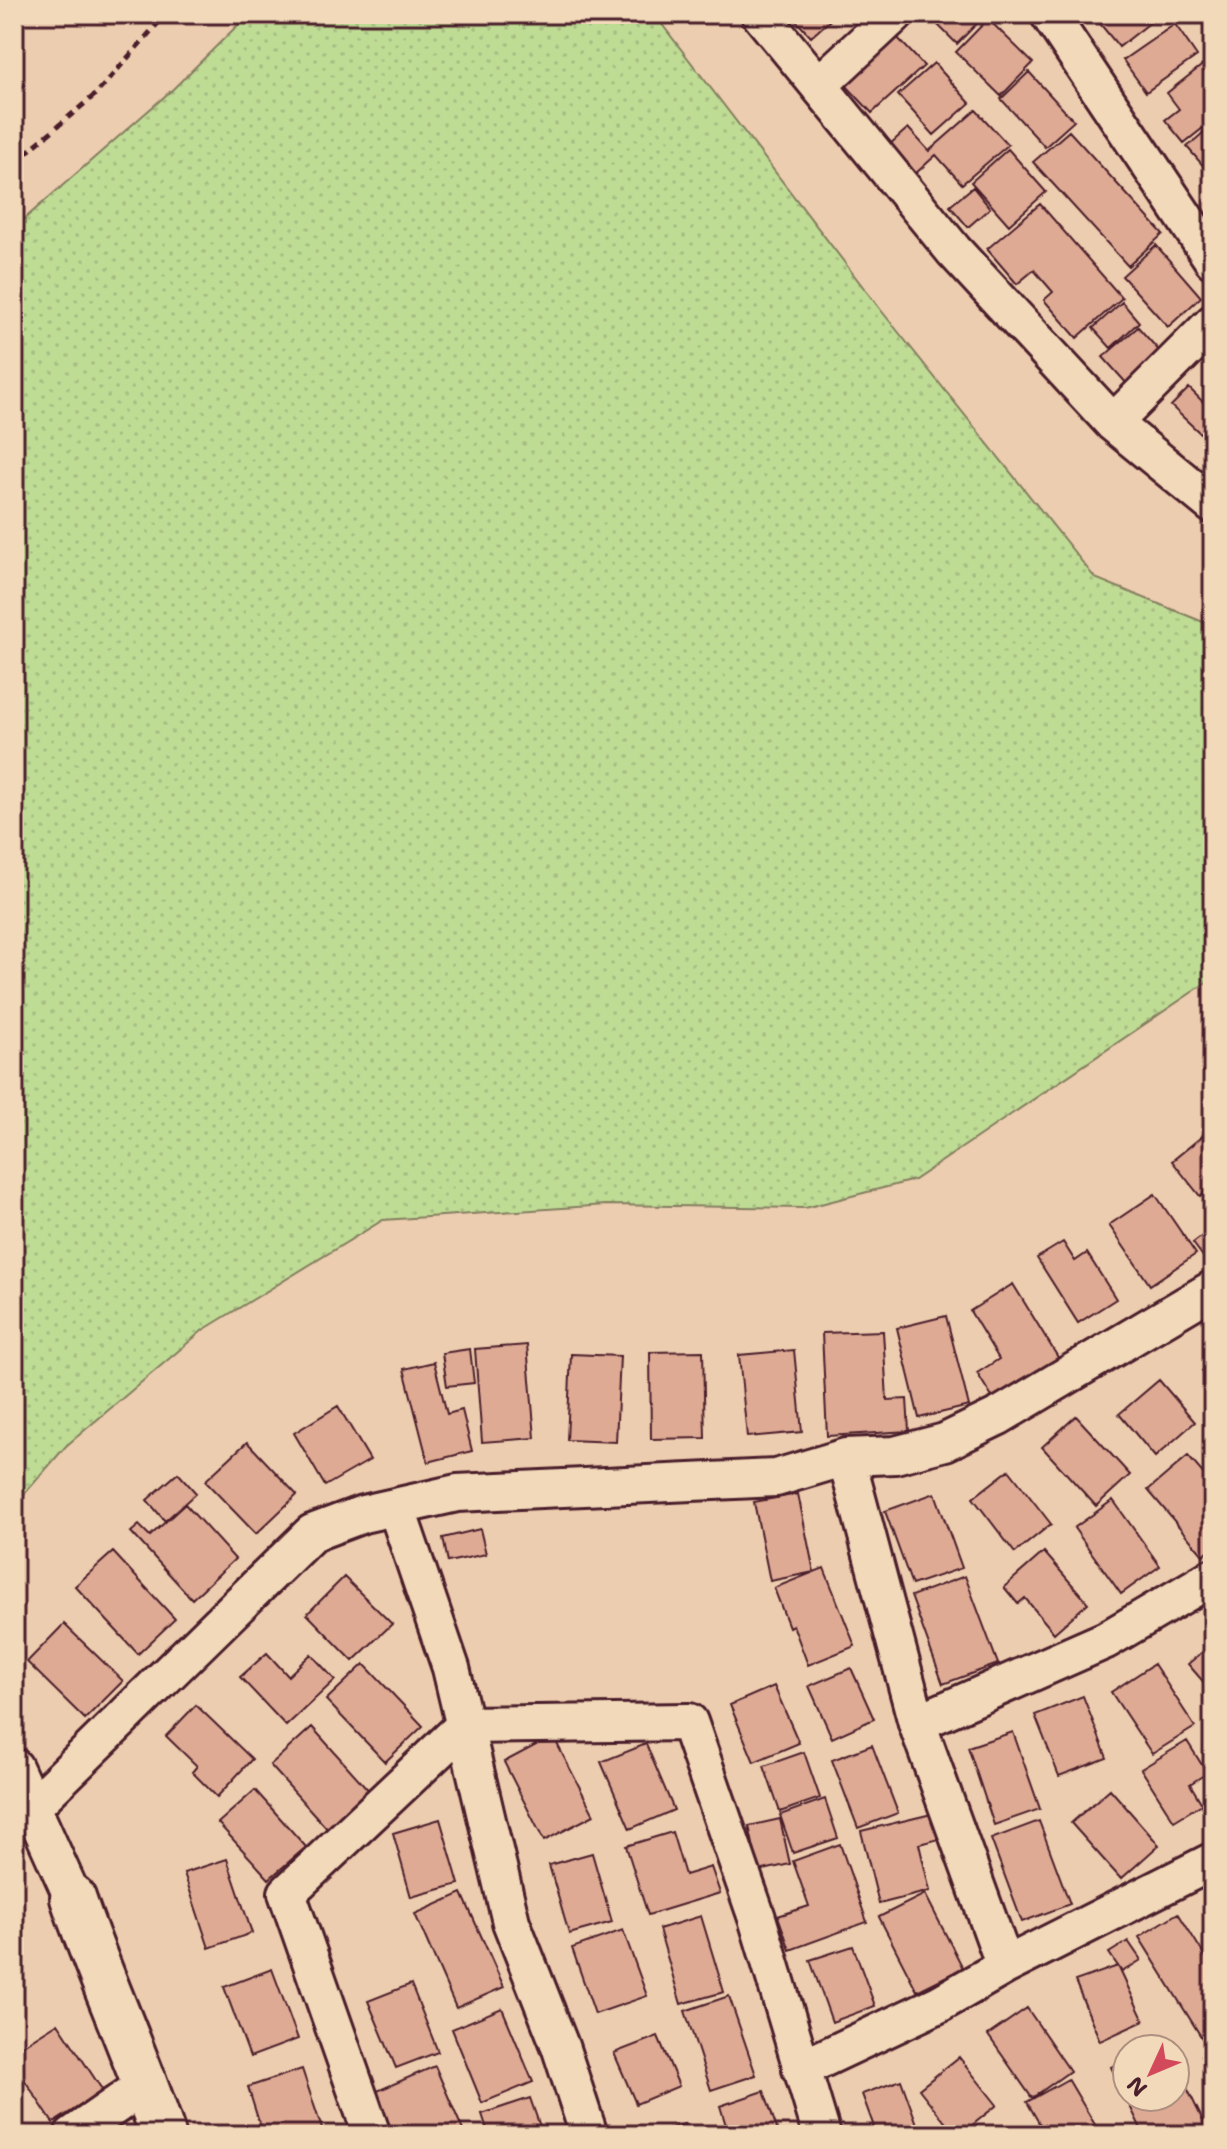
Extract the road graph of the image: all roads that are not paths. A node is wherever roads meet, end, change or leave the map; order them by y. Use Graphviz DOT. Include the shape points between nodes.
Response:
graph roads {
  1 [pos="760,14"];
  2 [pos="895,14"];
  3 [pos="1049,14"];
  4 [pos="819,85"];
  5 [pos="1213,260"];
  6 [pos="1213,323"];
  7 [pos="1113,423"];
  8 [pos="1213,505"];
  9 [pos="1213,1289"];
  10 [pos="846,1457"];
  11 [pos="396,1507"];
  12 [pos="1213,1577"];
  13 [pos="917,1723"];
  14 [pos="465,1725"];
  15 [pos="14,1767"];
  16 [pos="33,1806"];
  17 [pos="1213,1861"];
  18 [pos="73,1898"];
  19 [pos="1005,1966"];
  20 [pos="801,2069"];
  21 [pos="146,2084"];
  22 [pos="73,2135"];
  23 [pos="163,2135"];
  24 [pos="372,2135"];
  25 [pos="589,2135"];
  26 [pos="822,2135"];
  1 -- 4 [label="street"];
  2 -- 4 [label="street"];
  3 -- 5 [label="street"];
  4 -- 7 [label="street" via="954,251"];
  6 -- 7 [label="street"];
  7 -- 8 [label="street"];
  9 -- 10 [label="street" via="999,1416 945,1442 895,1455"];
  10 -- 11 [label="street" via="776,1478 457,1493"];
  10 -- 13 [label="street"];
  11 -- 14 [label="street"];
  11 -- 16 [label="street" via="337,1521 312,1533"];
  12 -- 13 [label="street" via="1106,1640"];
  13 -- 19 [label="street"];
  14 -- 20 [label="street" via="689,1722 757,1918"];
  14 -- 24 [label="street" via="287,1893"];
  14 -- 25 [label="street" via="511,1922"];
  15 -- 16 [label="street"];
  16 -- 18 [label="street"];
  17 -- 19 [label="street"];
  18 -- 21 [label="street"];
  19 -- 20 [label="street" via="939,2004"];
  20 -- 26 [label="street"];
  21 -- 22 [label="street"];
  21 -- 23 [label="street"];
}
